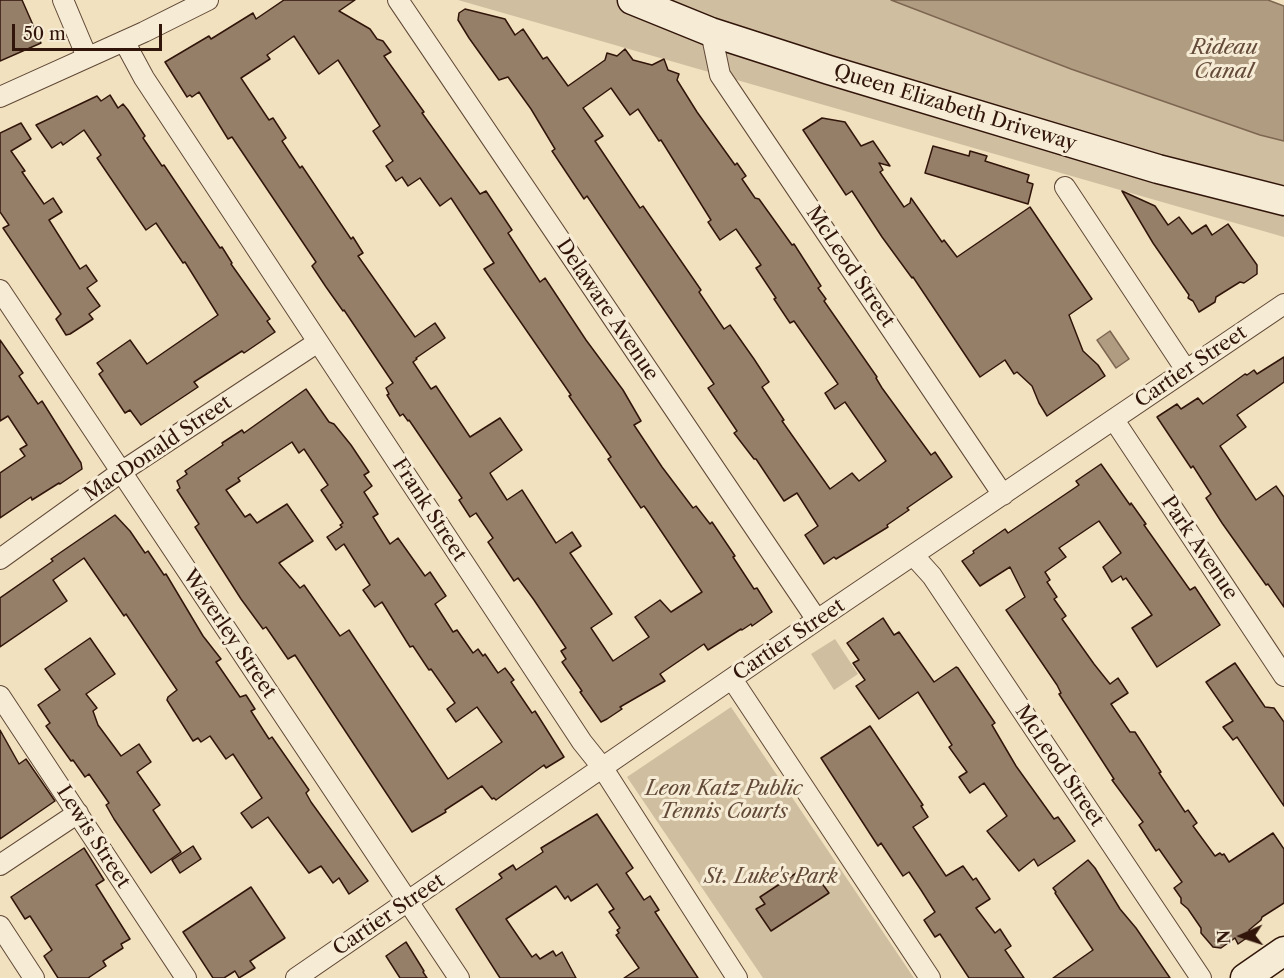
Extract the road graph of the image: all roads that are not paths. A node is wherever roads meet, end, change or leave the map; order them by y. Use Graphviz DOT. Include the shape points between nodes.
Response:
graph roads {
  1 [pos="63,0"];
  2 [pos="208,0"];
  3 [pos="398,0"];
  4 [pos="632,0"];
  5 [pos="711,32"];
  6 [pos="124,41"];
  7 [pos="87,57"];
  8 [pos="0,96"];
  9 [pos="1065,187"];
  10 [pos="1284,201"];
  11 [pos="0,290"];
  12 [pos="1284,304"];
  13 [pos="318,342"];
  14 [pos="1186,370"];
  15 [pos="1114,420"];
  16 [pos="121,472"];
  17 [pos="1003,495"];
  18 [pos="914,556"];
  19 [pos="0,559"];
  20 [pos="817,620"];
  21 [pos="1284,676"];
  22 [pos="732,679"];
  23 [pos="0,696"];
  24 [pos="602,767"];
  25 [pos="78,813"];
  26 [pos="0,865"];
  27 [pos="409,902"];
  28 [pos="0,926"];
  29 [pos="1284,951"];
  30 [pos="34,978"];
  31 [pos="186,978"];
  32 [pos="296,978"];
  33 [pos="459,978"];
  34 [pos="737,978"];
  35 [pos="930,978"];
  36 [pos="1201,978"];
  37 [pos="1245,978"];
  1 -- 7 [label="street"];
  2 -- 6 [label="street"];
  3 -- 20 [label="street, Delaware Avenue"];
  4 -- 5 [label="street, Queen Elizabeth Driveway"];
  5 -- 10 [label="street, Queen Elizabeth Driveway" via="1158,169"];
  5 -- 17 [label="street, McLeod Street" via="720,75"];
  6 -- 7 [label="street"];
  6 -- 13 [label="street, Frank Street" via="144,78"];
  7 -- 8 [label="street"];
  9 -- 14 [label="street"];
  11 -- 16 [label="street, Waverley Street"];
  12 -- 14 [label="street, Cartier Street"];
  13 -- 16 [label="street, MacDonald Street"];
  13 -- 24 [label="street, Frank Street"];
  14 -- 15 [label="street, Cartier Street"];
  15 -- 17 [label="street, Cartier Street"];
  15 -- 21 [label="street, Park Avenue"];
  16 -- 19 [label="street, MacDonald Street"];
  16 -- 27 [label="street, Waverley Street"];
  17 -- 18 [label="street, Cartier Street"];
  18 -- 20 [label="street, Cartier Street"];
  18 -- 36 [label="street, McLeod Street" via="932,576"];
  20 -- 22 [label="street, Cartier Street"];
  22 -- 24 [label="street, Cartier Street"];
  22 -- 35 [label="street"];
  23 -- 25 [label="street, Lewis Street"];
  24 -- 27 [label="street, Cartier Street"];
  24 -- 34 [label="street, Frank Street"];
  25 -- 26 [label="street"];
  25 -- 31 [label="street, Lewis Street"];
  27 -- 32 [label="street, Cartier Street"];
  27 -- 33 [label="street, Waverley Street"];
  28 -- 30 [label="street"];
  29 -- 37 [label="street"];
}
